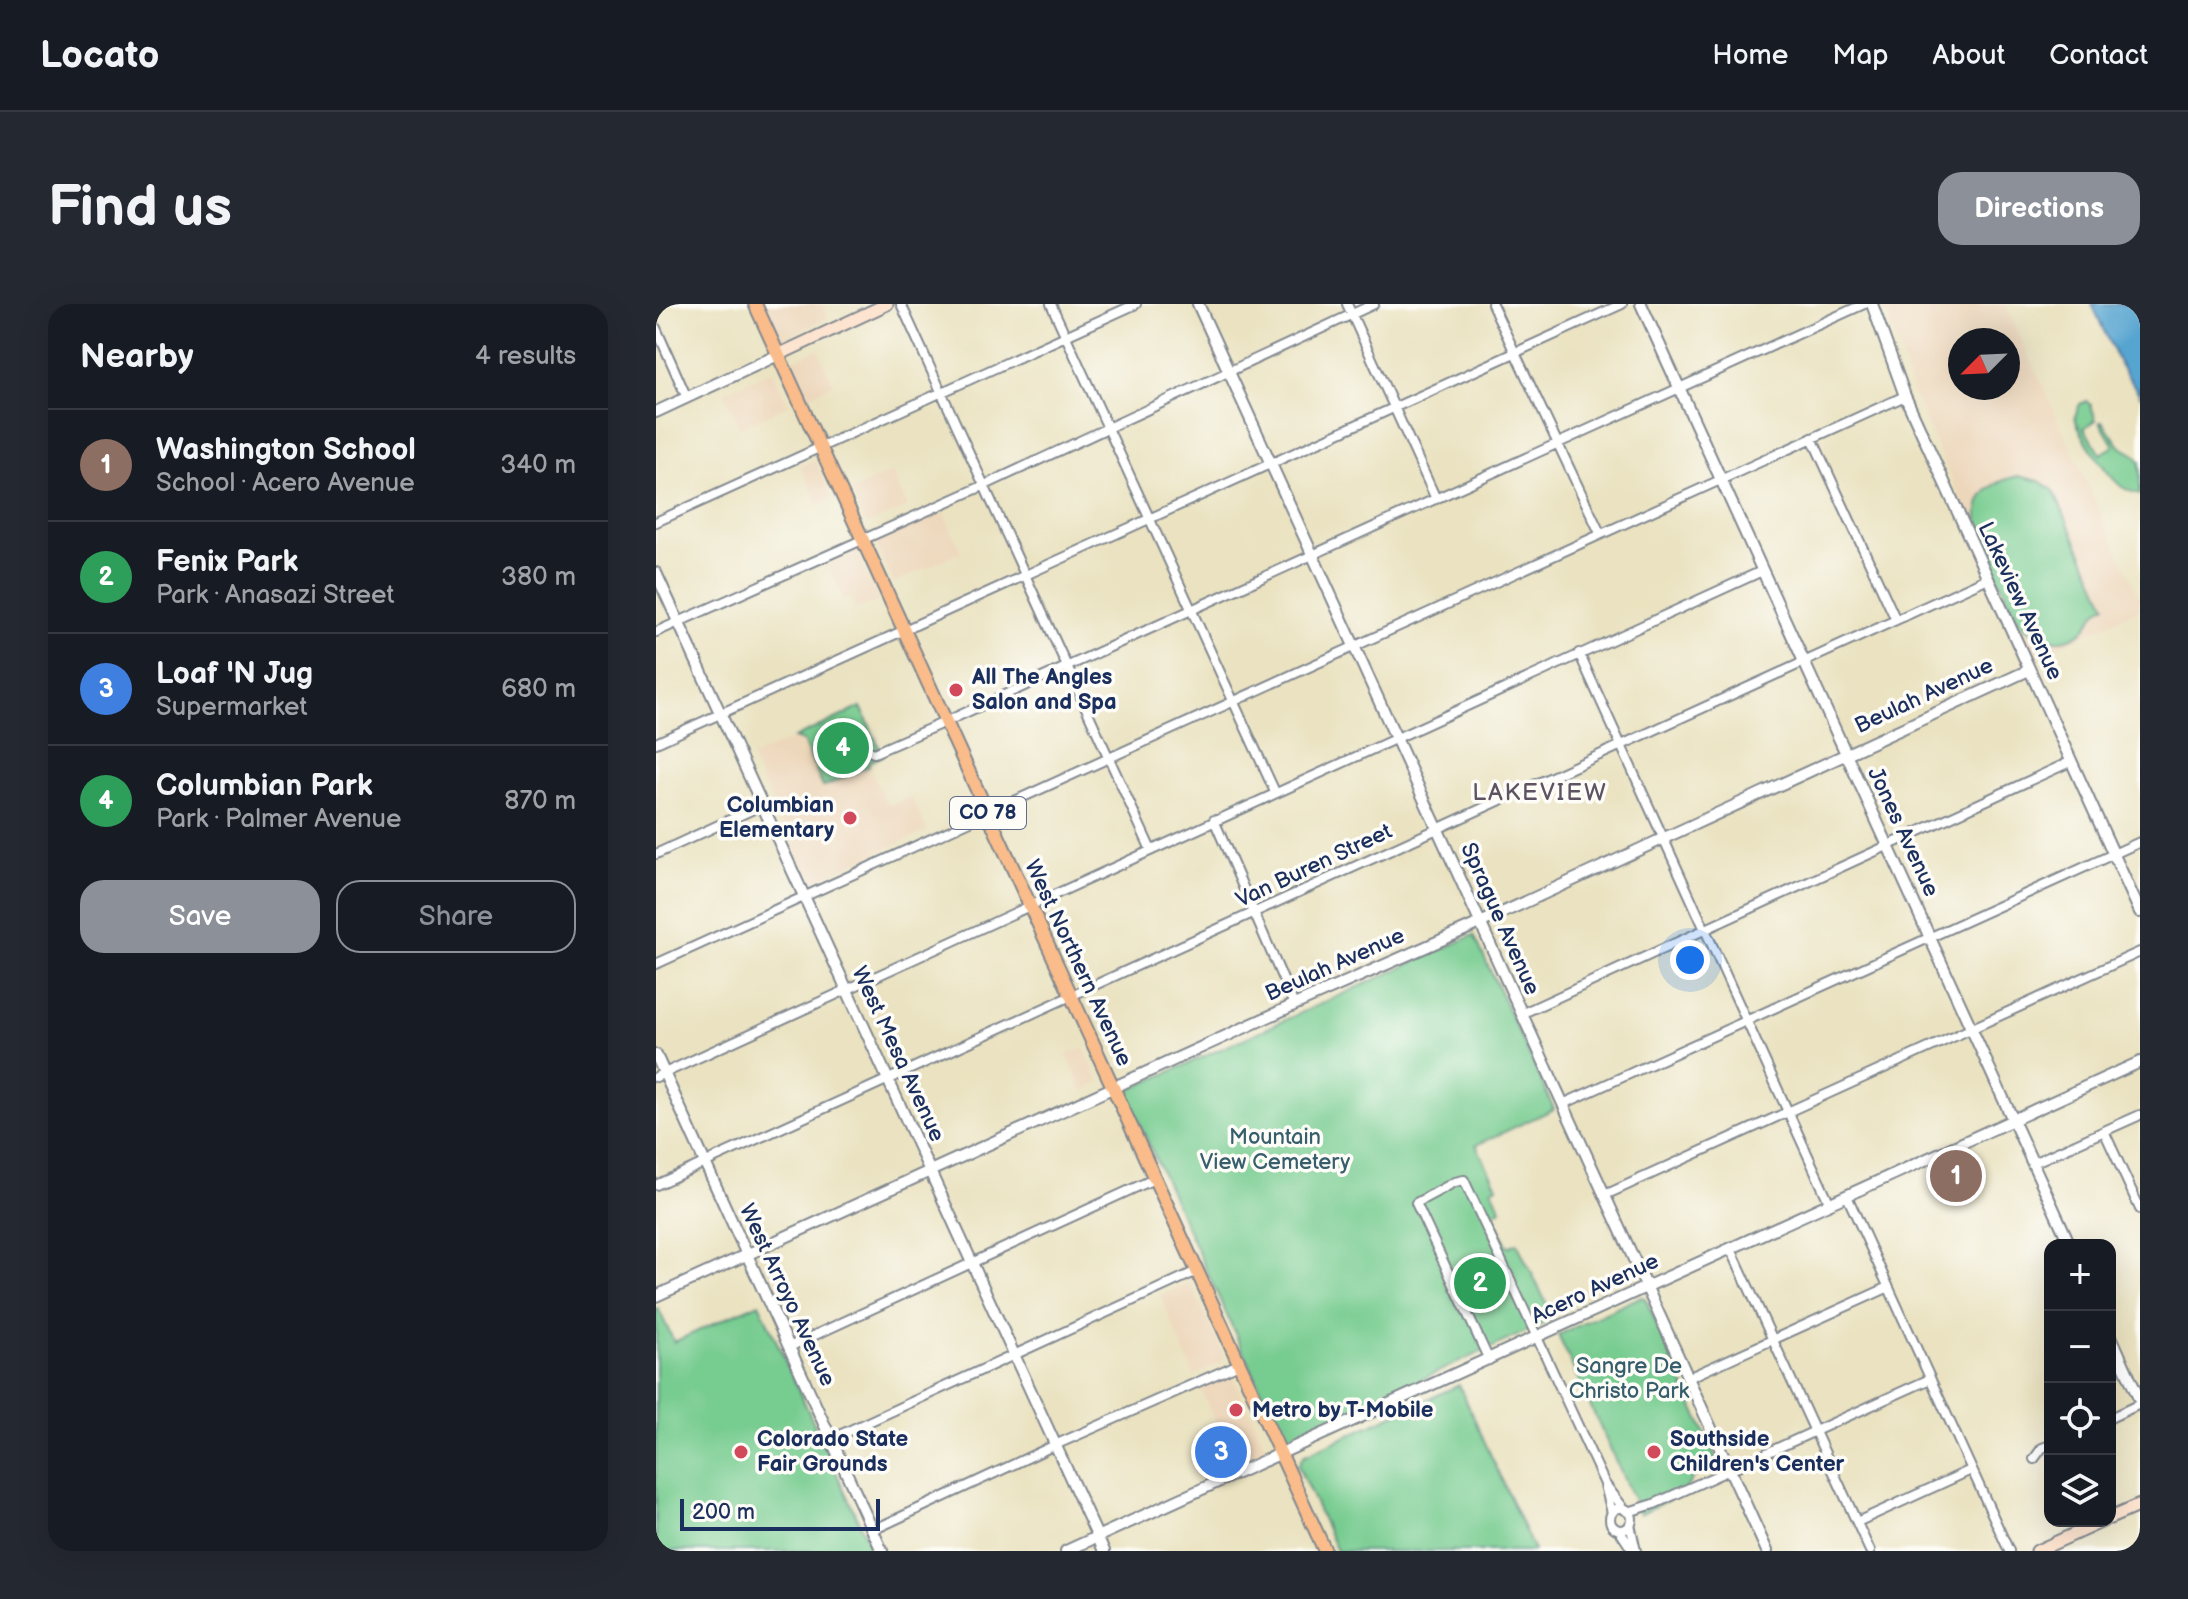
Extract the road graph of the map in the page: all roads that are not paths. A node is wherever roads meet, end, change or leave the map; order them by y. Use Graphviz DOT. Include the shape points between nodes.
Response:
graph roads {
  1 [pos="755,304"];
  2 [pos="887,304"];
  3 [pos="901,304"];
  4 [pos="1051,304"];
  5 [pos="1136,304"];
  6 [pos="1198,304"];
  7 [pos="1347,304"];
  8 [pos="1374,304"];
  9 [pos="1492,304"];
  10 [pos="1622,304"];
  11 [pos="1641,304"];
  12 [pos="1864,304"];
  13 [pos="1872,304"];
  14 [pos="1352,314"];
  15 [pos="656,328"];
  16 [pos="1065,336"];
  17 [pos="1515,353"];
  18 [pos="778,355"];
  19 [pos="1229,372"];
  20 [pos="1679,387"];
  21 [pos="942,392"];
  22 [pos="1905,396"];
  23 [pos="687,398"];
  24 [pos="1393,409"];
  25 [pos="656,412"];
  26 [pos="1108,428"];
  27 [pos="1812,438"];
  28 [pos="1557,445"];
  29 [pos="820,447"];
  30 [pos="1271,463"];
  31 [pos="1721,479"];
  32 [pos="985,485"];
  33 [pos="1436,499"];
  34 [pos="1148,520"];
  35 [pos="656,522"];
  36 [pos="1600,533"];
  37 [pos="862,538"];
  38 [pos="1314,555"];
  39 [pos="1762,571"];
  40 [pos="656,573"];
  41 [pos="1026,574"];
  42 [pos="1988,578"];
  43 [pos="1191,611"];
  44 [pos="1896,620"];
  45 [pos="678,621"];
  46 [pos="903,630"];
  47 [pos="656,632"];
  48 [pos="1355,647"];
  49 [pos="1579,653"];
  50 [pos="1804,663"];
  51 [pos="1067,668"];
  52 [pos="2029,670"];
  53 [pos="1233,703"];
  54 [pos="719,713"];
  55 [pos="945,722"];
  56 [pos="1396,739"];
  57 [pos="656,743"];
  58 [pos="1621,746"];
  59 [pos="864,749"];
  60 [pos="1846,754"];
  61 [pos="1109,759"];
  62 [pos="2072,761"];
  63 [pos="1275,792"];
  64 [pos="762,805"];
  65 [pos="988,813"];
  66 [pos="1214,820"];
  67 [pos="1438,829"];
  68 [pos="1664,838"];
  69 [pos="2140,842"];
  70 [pos="1887,846"];
  71 [pos="1151,850"];
  72 [pos="656,854"];
  73 [pos="2114,854"];
  74 [pos="804,896"];
  75 [pos="1029,904"];
  76 [pos="2140,912"];
  77 [pos="1254,914"];
  78 [pos="1480,923"];
  79 [pos="1704,928"];
  80 [pos="1929,937"];
  81 [pos="2140,952"];
  82 [pos="656,964"];
  83 [pos="846,988"];
  84 [pos="1071,997"];
  85 [pos="1294,1005"];
  86 [pos="1521,1014"];
  87 [pos="1747,1021"];
  88 [pos="1972,1029"];
  89 [pos="656,1055"];
  90 [pos="2140,1062"];
  91 [pos="660,1075"];
  92 [pos="888,1080"];
  93 [pos="1114,1089"];
  94 [pos="1563,1104"];
  95 [pos="1788,1112"];
  96 [pos="2140,1115"];
  97 [pos="2012,1120"];
  98 [pos="2104,1131"];
  99 [pos="705,1163"];
  100 [pos="2033,1163"];
  101 [pos="930,1171"];
  102 [pos="1154,1179"];
  103 [pos="656,1185"];
  104 [pos="1605,1195"];
  105 [pos="1847,1196"];
  106 [pos="1830,1204"];
  107 [pos="2140,1209"];
  108 [pos="2067,1239"];
  109 [pos="1731,1249"];
  110 [pos="747,1255"];
  111 [pos="971,1263"];
  112 [pos="1197,1271"];
  113 [pos="1647,1287"];
  114 [pos="1889,1287"];
  115 [pos="656,1296"];
  116 [pos="1539,1337"];
  117 [pos="1773,1339"];
  118 [pos="789,1347"];
  119 [pos="2116,1348"];
  120 [pos="1013,1354"];
  121 [pos="1489,1360"];
  122 [pos="1239,1364"];
  123 [pos="1688,1378"];
  124 [pos="1930,1379"];
  125 [pos="2140,1403"];
  126 [pos="2116,1415"];
  127 [pos="1815,1432"];
  128 [pos="831,1439"];
  129 [pos="1055,1445"];
  130 [pos="2044,1447"];
  131 [pos="1281,1453"];
  132 [pos="2034,1459"];
  133 [pos="1730,1470"];
  134 [pos="1971,1470"];
  135 [pos="1605,1484"];
  136 [pos="2140,1505"];
  137 [pos="1612,1513"];
  138 [pos="2116,1515"];
  139 [pos="1629,1517"];
  140 [pos="1857,1522"];
  141 [pos="2090,1527"];
  142 [pos="873,1530"];
  143 [pos="1619,1530"];
  144 [pos="1097,1537"];
  145 [pos="882,1551"];
  146 [pos="1066,1551"];
  147 [pos="1104,1551"];
  148 [pos="1325,1551"];
  149 [pos="1634,1551"];
  150 [pos="1767,1551"];
  151 [pos="1870,1551"];
  152 [pos="2009,1551"];
  153 [pos="2037,1551"];
  1 -- 18 [label="main road, West Northern Avenue / CO 78"];
  2 -- 18 [label="main road"];
  3 -- 21 [label="street"];
  4 -- 16 [label="street"];
  5 -- 16 [label="street"];
  6 -- 19 [label="street, Sprague Avenue"];
  7 -- 14 [label="street"];
  8 -- 14 [label="street"];
  9 -- 17 [label="street"];
  10 -- 17 [label="street"];
  11 -- 20 [label="street, Jones Avenue"];
  12 -- 20 [label="street"];
  13 -- 22 [label="street, Lakeview Avenue"];
  14 -- 19 [label="street"];
  14 -- 24 [label="street"];
  15 -- 23 [label="street"];
  16 -- 21 [label="street"];
  16 -- 26 [label="street"];
  17 -- 24 [label="street"];
  17 -- 28 [label="street"];
  18 -- 23 [label="street"];
  18 -- 29 [label="main road, West Northern Avenue / CO 78"];
  19 -- 26 [label="street"];
  19 -- 30 [label="street, Sprague Avenue"];
  20 -- 28 [label="street"];
  20 -- 31 [label="street, Jones Avenue"];
  21 -- 29 [label="street"];
  21 -- 32 [label="street"];
  22 -- 27 [label="street"];
  22 -- 42 [label="street, Lakeview Avenue"];
  23 -- 25 [label="street"];
  24 -- 30 [label="street"];
  24 -- 33 [label="street"];
  26 -- 32 [label="street"];
  26 -- 34 [label="street"];
  27 -- 31 [label="street"];
  27 -- 44 [label="street"];
  28 -- 33 [label="street"];
  28 -- 36 [label="street"];
  29 -- 35 [label="street"];
  29 -- 37 [label="main road, West Northern Avenue / CO 78"];
  30 -- 34 [label="street"];
  30 -- 38 [label="street, Sprague Avenue"];
  31 -- 36 [label="street"];
  31 -- 39 [label="street, Jones Avenue"];
  32 -- 37 [label="street"];
  32 -- 41 [label="street"];
  33 -- 38 [label="street"];
  34 -- 41 [label="street"];
  34 -- 43 [label="street"];
  36 -- 48 [label="street"];
  37 -- 45 [label="street"];
  37 -- 46 [label="main road, West Northern Avenue / CO 78"];
  38 -- 43 [label="street"];
  38 -- 48 [label="street, Sprague Avenue"];
  39 -- 49 [label="street"];
  39 -- 50 [label="street, Jones Avenue"];
  40 -- 45 [label="street, West Mesa Avenue"];
  41 -- 46 [label="street"];
  41 -- 51 [label="street"];
  42 -- 44 [label="street, Van Buren Street"];
  42 -- 52 [label="street, Lakeview Avenue"];
  43 -- 51 [label="street"];
  43 -- 53 [label="street"];
  44 -- 50 [label="street, Van Buren Street"];
  45 -- 47 [label="street"];
  45 -- 54 [label="street, West Mesa Avenue"];
  46 -- 54 [label="street"];
  46 -- 55 [label="main road, West Northern Avenue / CO 78"];
  48 -- 53 [label="street"];
  48 -- 56 [label="street, Sprague Avenue"];
  49 -- 56 [label="street"];
  49 -- 58 [label="street"];
  50 -- 58 [label="street, Van Buren Street"];
  50 -- 60 [label="street, Jones Avenue"];
  51 -- 55 [label="street"];
  51 -- 61 [label="street"];
  52 -- 60 [label="street, Beulah Avenue"];
  52 -- 62 [label="street, Lakeview Avenue"];
  53 -- 61 [label="street"];
  53 -- 63 [label="street"];
  54 -- 57 [label="street"];
  54 -- 64 [label="street, West Mesa Avenue"];
  55 -- 59 [label="street" via="874,753"];
  55 -- 65 [label="main road, West Northern Avenue / CO 78"];
  56 -- 63 [label="street"];
  56 -- 67 [label="street, Sprague Avenue"];
  58 -- 67 [label="street, Van Buren Street"];
  58 -- 68 [label="street"];
  60 -- 68 [label="street, Beulah Avenue"];
  60 -- 70 [label="street, Jones Avenue"];
  61 -- 65 [label="street"];
  61 -- 71 [label="street"];
  62 -- 70 [label="street"];
  62 -- 73 [label="street, Lakeview Avenue"];
  63 -- 66 [label="street"];
  64 -- 72 [label="street"];
  64 -- 74 [label="street, West Mesa Avenue"];
  65 -- 74 [label="street"];
  65 -- 75 [label="main road, West Northern Avenue / CO 78"];
  66 -- 71 [label="street"];
  66 -- 77 [label="street"];
  67 -- 77 [label="street, Van Buren Street"];
  67 -- 78 [label="street, Sprague Avenue"];
  68 -- 78 [label="street, Beulah Avenue"];
  68 -- 79 [label="street"];
  69 -- 73 [label="street"];
  70 -- 79 [label="street"];
  70 -- 80 [label="street, Jones Avenue"];
  71 -- 75 [label="street"];
  73 -- 76 [label="street, Lakeview Avenue"];
  73 -- 80 [label="street"];
  74 -- 82 [label="street"];
  74 -- 83 [label="street, West Mesa Avenue"];
  75 -- 83 [label="street"];
  75 -- 84 [label="main road, West Northern Avenue / CO 78"];
  77 -- 84 [label="street, Van Buren Street"];
  77 -- 85 [label="street"];
  78 -- 85 [label="street, Beulah Avenue"];
  78 -- 86 [label="street, Sprague Avenue"];
  79 -- 86 [label="street"];
  79 -- 87 [label="street"];
  80 -- 87 [label="street"];
  80 -- 88 [label="street, Jones Avenue"];
  81 -- 88 [label="street"];
  83 -- 91 [label="street"];
  83 -- 92 [label="street, West Mesa Avenue"];
  84 -- 92 [label="street, Van Buren Street"];
  84 -- 93 [label="main road, West Northern Avenue / CO 78"];
  85 -- 93 [label="street, Beulah Avenue"];
  86 -- 94 [label="street, Sprague Avenue"];
  87 -- 94 [label="street"];
  87 -- 95 [label="street"];
  88 -- 95 [label="street"];
  88 -- 97 [label="street, Jones Avenue"];
  89 -- 91 [label="street, West Arroyo Avenue"];
  90 -- 97 [label="street, Acero Avenue"];
  91 -- 99 [label="street, West Arroyo Avenue"];
  92 -- 99 [label="street, Van Buren Street"];
  92 -- 101 [label="street, West Mesa Avenue"];
  93 -- 101 [label="street, Beulah Avenue"];
  93 -- 102 [label="main road, West Northern Avenue / CO 78"];
  94 -- 104 [label="street, Sprague Avenue"];
  95 -- 104 [label="street"];
  95 -- 106 [label="street"];
  96 -- 98 [label="street"];
  97 -- 100 [label="street, Jones Avenue"];
  97 -- 105 [label="street, Acero Avenue"];
  98 -- 100 [label="street"];
  98 -- 107 [label="street"];
  99 -- 103 [label="street, Van Buren Street"];
  99 -- 110 [label="street, West Arroyo Avenue"];
  100 -- 108 [label="street, Jones Avenue"];
  101 -- 110 [label="street, Beulah Avenue"];
  101 -- 111 [label="street, West Mesa Avenue"];
  102 -- 111 [label="street"];
  102 -- 112 [label="main road, West Northern Avenue / CO 78"];
  104 -- 113 [label="street, Sprague Avenue"];
  105 -- 106 [label="street, Acero Avenue"];
  105 -- 114 [label="street"];
  106 -- 109 [label="street, Acero Avenue"];
  109 -- 113 [label="street, Acero Avenue"];
  109 -- 117 [label="street"];
  110 -- 115 [label="street, Beulah Avenue"];
  110 -- 118 [label="street, West Arroyo Avenue"];
  111 -- 118 [label="street"];
  111 -- 120 [label="street, West Mesa Avenue"];
  112 -- 120 [label="street"];
  112 -- 122 [label="main road, West Northern Avenue / CO 78"];
  113 -- 116 [label="street, Acero Avenue"];
  113 -- 123 [label="street, Sprague Avenue"];
  114 -- 117 [label="street"];
  114 -- 124 [label="street"];
  116 -- 121 [label="street, Acero Avenue"];
  116 -- 121 [label="street" via="1464,1180 1455,1182 1416,1203"];
  116 -- 135 [label="street"];
  117 -- 123 [label="street"];
  117 -- 127 [label="street"];
  118 -- 128 [label="street, West Arroyo Avenue"];
  119 -- 125 [label="street"];
  120 -- 128 [label="street"];
  120 -- 129 [label="street, West Mesa Avenue"];
  121 -- 131 [label="street, Acero Avenue"];
  122 -- 129 [label="street"];
  122 -- 131 [label="main road, West Northern Avenue / CO 78"];
  123 -- 133 [label="street, Sprague Avenue"];
  124 -- 127 [label="street"];
  124 -- 134 [label="street"];
  125 -- 126 [label="street"];
  127 -- 133 [label="street"];
  127 -- 140 [label="street"];
  128 -- 142 [label="street, West Arroyo Avenue"];
  129 -- 142 [label="street"];
  129 -- 144 [label="street, West Mesa Avenue"];
  130 -- 132 [label="street"];
  131 -- 144 [label="street, Acero Avenue"];
  131 -- 148 [label="main road, West Northern Avenue / CO 78"];
  133 -- 139 [label="street"];
  133 -- 150 [label="street, Sprague Avenue"];
  134 -- 140 [label="street"];
  134 -- 152 [label="street"];
  135 -- 137 [label="street"];
  135 -- 139 [label="street"];
  136 -- 138 [label="main road"];
  137 -- 139 [label="street" via="1619,1509"];
  137 -- 143 [label="street" via="1611,1523"];
  139 -- 143 [label="street" via="1625,1529"];
  139 -- 149 [label="street"];
  140 -- 151 [label="street"];
  141 -- 153 [label="main road"];
  142 -- 145 [label="street, West Arroyo Avenue"];
  143 -- 149 [label="street"];
  144 -- 146 [label="street, Acero Avenue"];
  144 -- 147 [label="street, West Mesa Avenue"];
}
